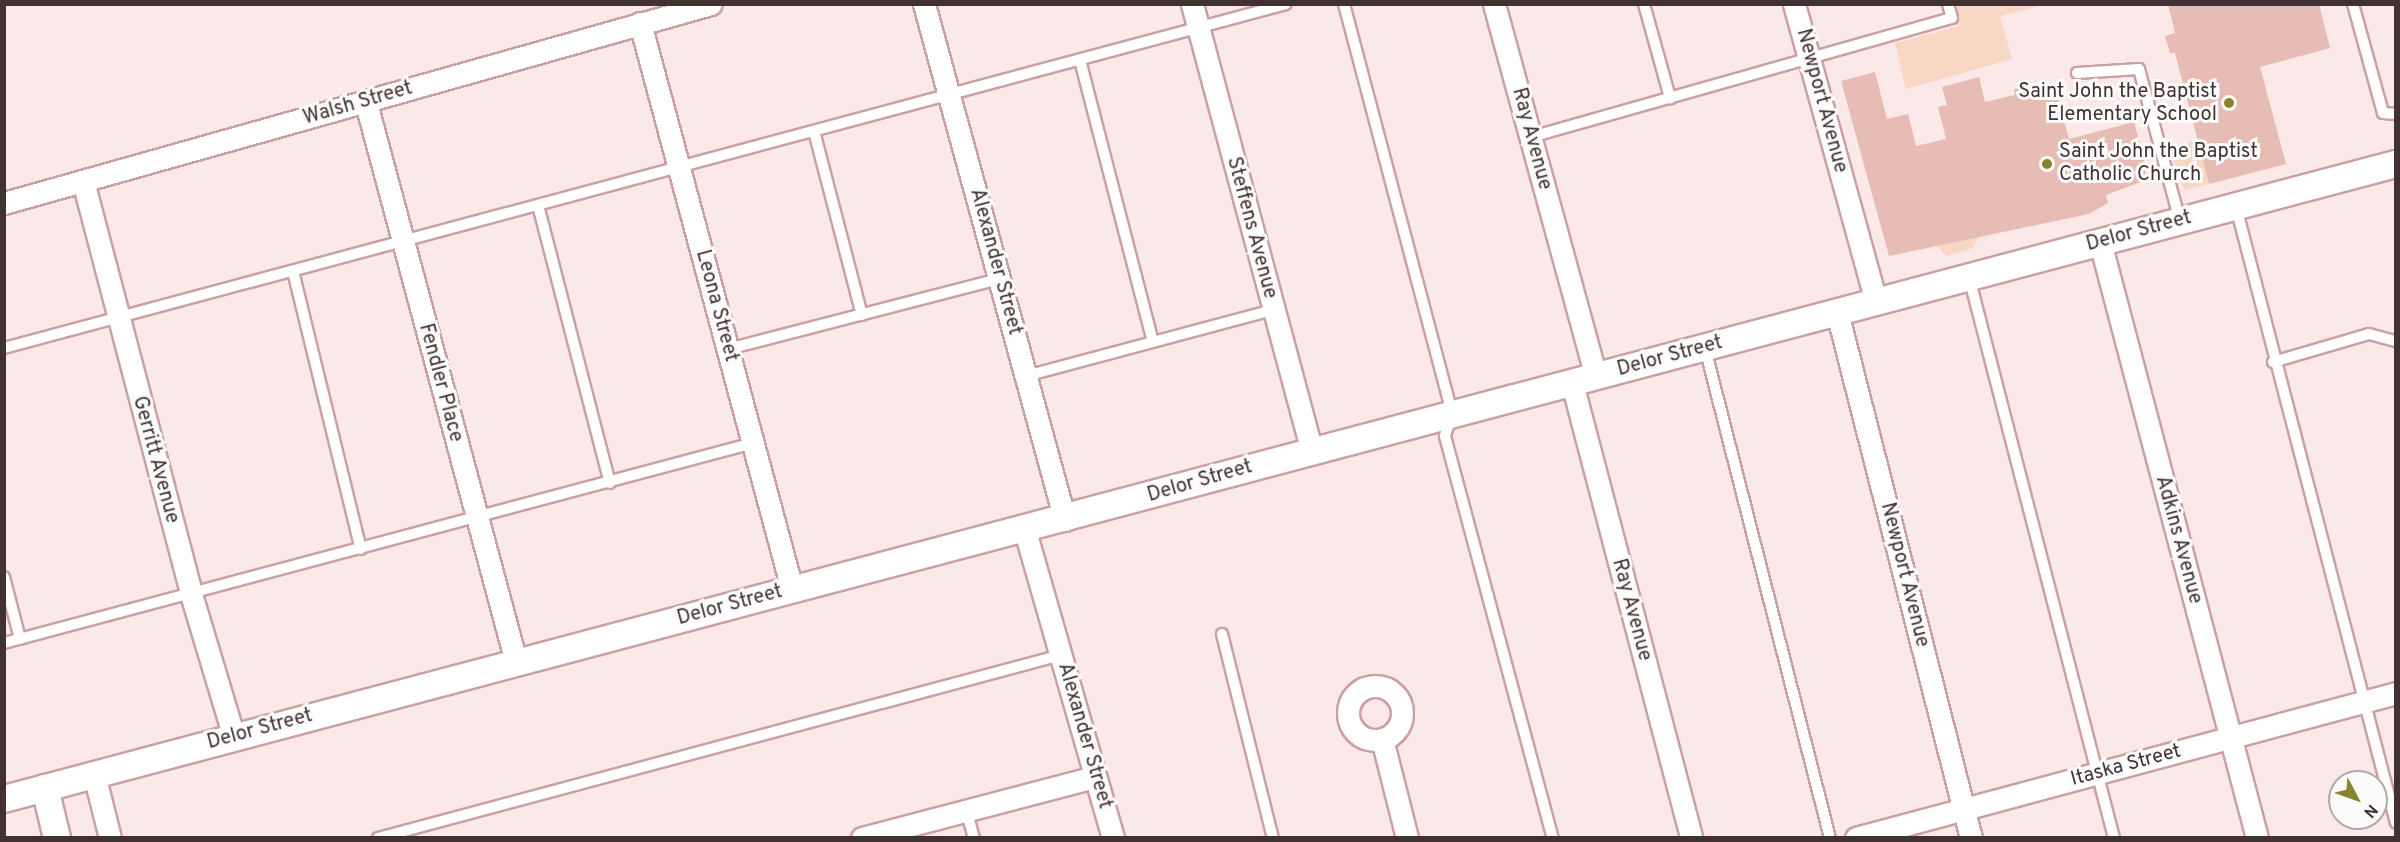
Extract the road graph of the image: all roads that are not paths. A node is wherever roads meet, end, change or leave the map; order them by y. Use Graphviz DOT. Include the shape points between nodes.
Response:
graph roads {
  1 [pos="711,4"];
  2 [pos="924,4"];
  3 [pos="1192,4"];
  4 [pos="1286,4"];
  5 [pos="1344,4"];
  6 [pos="1494,4"];
  7 [pos="1644,4"];
  8 [pos="1794,4"];
  9 [pos="1948,4"];
  10 [pos="2353,4"];
  11 [pos="640,23"];
  12 [pos="1198,28"];
  13 [pos="1809,59"];
  14 [pos="1080,60"];
  15 [pos="2077,73"];
  16 [pos="949,95"];
  17 [pos="1670,98"];
  18 [pos="366,103"];
  19 [pos="2396,114"];
  20 [pos="814,131"];
  21 [pos="1531,137"];
  22 [pos="2396,164"];
  23 [pos="678,168"];
  24 [pos="83,181"];
  25 [pos="4,203"];
  26 [pos="538,205"];
  27 [pos="2236,206"];
  28 [pos="2180,221"];
  29 [pos="401,242"];
  30 [pos="2100,242"];
  31 [pos="293,271"];
  32 [pos="1968,277"];
  33 [pos="999,279"];
  34 [pos="1876,301"];
  35 [pos="1272,310"];
  36 [pos="1837,312"];
  37 [pos="862,315"];
  38 [pos="118,318"];
  39 [pos="2396,341"];
  40 [pos="1154,342"];
  41 [pos="4,348"];
  42 [pos="1705,348"];
  43 [pos="728,350"];
  44 [pos="2273,362"];
  45 [pos="1026,376"];
  46 [pos="1596,377"];
  47 [pos="1572,383"];
  48 [pos="1452,414"];
  49 [pos="753,443"];
  50 [pos="1312,451"];
  51 [pos="610,483"];
  52 [pos="477,518"];
  53 [pos="1065,520"];
  54 [pos="1026,531"];
  55 [pos="362,549"];
  56 [pos="4,577"];
  57 [pos="792,589"];
  58 [pos="190,594"];
  59 [pos="1221,634"];
  60 [pos="20,639"];
  61 [pos="4,643"];
  62 [pos="1061,655"];
  63 [pos="516,662"];
  64 [pos="2396,693"];
  65 [pos="2365,702"];
  66 [pos="234,737"];
  67 [pos="2230,738"];
  68 [pos="1382,739"];
  69 [pos="94,774"];
  70 [pos="2097,774"];
  71 [pos="1094,777"];
  72 [pos="45,788"];
  73 [pos="4,799"];
  74 [pos="1964,808"];
  75 [pos="966,810"];
  76 [pos="2396,823"];
  77 [pos="57,837"];
  78 [pos="110,837"];
  79 [pos="378,837"];
  80 [pos="862,837"];
  81 [pos="974,837"];
  82 [pos="1113,837"];
  83 [pos="1273,837"];
  84 [pos="1407,837"];
  85 [pos="1553,837"];
  86 [pos="1691,837"];
  87 [pos="1830,837"];
  88 [pos="1856,837"];
  89 [pos="1971,837"];
  90 [pos="2114,837"];
  91 [pos="2257,837"];
  1 -- 11 [label="street, Walsh Street"];
  2 -- 16 [label="street, Alexander Street"];
  3 -- 12 [label="street, Steffens Avenue"];
  4 -- 12 [label="lane"];
  5 -- 48 [label="lane"];
  6 -- 21 [label="street, Ray Avenue"];
  7 -- 17 [label="lane"];
  8 -- 13 [label="street, Newport Avenue"];
  9 -- 13 [label="lane" via="1952,18"];
  10 -- 19 [label="lane" via="2383,112"];
  11 -- 18 [label="street, Walsh Street"];
  11 -- 23 [label="street, Leona Street"];
  12 -- 14 [label="lane"];
  12 -- 35 [label="street, Steffens Avenue"];
  13 -- 17 [label="lane"];
  13 -- 34 [label="street, Newport Avenue"];
  14 -- 16 [label="lane"];
  14 -- 40 [label="lane"];
  15 -- 28 [label="lane" via="2139,69"];
  16 -- 20 [label="lane"];
  16 -- 33 [label="street, Alexander Street"];
  17 -- 21 [label="lane"];
  18 -- 24 [label="street, Walsh Street"];
  18 -- 29 [label="street, Fendler Place"];
  20 -- 23 [label="lane"];
  20 -- 37 [label="lane"];
  21 -- 46 [label="street, Ray Avenue"];
  22 -- 27 [label="street, Delor Street"];
  23 -- 26 [label="lane"];
  23 -- 43 [label="street, Leona Street"];
  24 -- 25 [label="street, Walsh Street"];
  24 -- 38 [label="street, Gerritt Avenue"];
  26 -- 29 [label="lane"];
  26 -- 51 [label="lane"];
  27 -- 28 [label="street, Delor Street"];
  27 -- 44 [label="lane"];
  28 -- 30 [label="street, Delor Street"];
  29 -- 31 [label="lane"];
  29 -- 52 [label="street, Fendler Place"];
  30 -- 32 [label="street, Delor Street"];
  30 -- 67 [label="street, Adkins Avenue"];
  31 -- 38 [label="lane"];
  31 -- 55 [label="lane"];
  32 -- 34 [label="street, Delor Street"];
  32 -- 70 [label="lane"];
  33 -- 37 [label="lane"];
  33 -- 45 [label="street, Alexander Street"];
  34 -- 36 [label="street, Delor Street"];
  35 -- 40 [label="lane"];
  35 -- 50 [label="street, Steffens Avenue"];
  36 -- 42 [label="street, Delor Street"];
  36 -- 74 [label="street, Newport Avenue"];
  37 -- 43 [label="lane"];
  38 -- 41 [label="lane"];
  38 -- 58 [label="street, Gerritt Avenue"];
  39 -- 44 [label="lane" via="2369,334"];
  40 -- 45 [label="lane"];
  42 -- 46 [label="street, Delor Street"];
  42 -- 87 [label="lane"];
  43 -- 49 [label="street, Leona Street"];
  44 -- 65 [label="lane"];
  45 -- 53 [label="street, Alexander Street"];
  46 -- 47 [label="street, Delor Street"];
  47 -- 48 [label="street, Delor Street"];
  47 -- 86 [label="street, Ray Avenue"];
  48 -- 50 [label="street, Delor Street"];
  48 -- 85 [label="lane" via="1444,436"];
  49 -- 51 [label="lane"];
  49 -- 57 [label="street, Leona Street"];
  50 -- 53 [label="street, Delor Street"];
  51 -- 52 [label="lane"];
  52 -- 55 [label="lane"];
  52 -- 63 [label="street, Fendler Place"];
  53 -- 54 [label="street, Delor Street"];
  54 -- 57 [label="street, Delor Street"];
  54 -- 62 [label="street, Alexander Street"];
  55 -- 58 [label="lane"];
  56 -- 60 [label="lane"];
  57 -- 63 [label="street, Delor Street"];
  58 -- 60 [label="lane"];
  58 -- 66 [label="street, Gerritt Avenue"];
  59 -- 83 [label="lane"];
  60 -- 61 [label="lane"];
  62 -- 71 [label="street, Alexander Street"];
  62 -- 79 [label="lane"];
  63 -- 66 [label="street, Delor Street"];
  64 -- 65 [label="street, Itaska Street"];
  65 -- 67 [label="street, Itaska Street"];
  65 -- 76 [label="lane"];
  66 -- 69 [label="street, Delor Street"];
  67 -- 70 [label="street, Itaska Street"];
  67 -- 91 [label="street, Adkins Avenue"];
  68 -- 84 [label="street"];
  69 -- 72 [label="street, Delor Street"];
  69 -- 78 [label="street"];
  70 -- 74 [label="street, Itaska Street"];
  70 -- 90 [label="lane"];
  71 -- 75 [label="street"];
  71 -- 82 [label="street, Alexander Street"];
  72 -- 73 [label="street, Delor Street"];
  72 -- 77 [label="street"];
  74 -- 88 [label="street, Itaska Street"];
  74 -- 89 [label="street, Newport Avenue"];
  75 -- 80 [label="street"];
  75 -- 81 [label="lane"];
}
